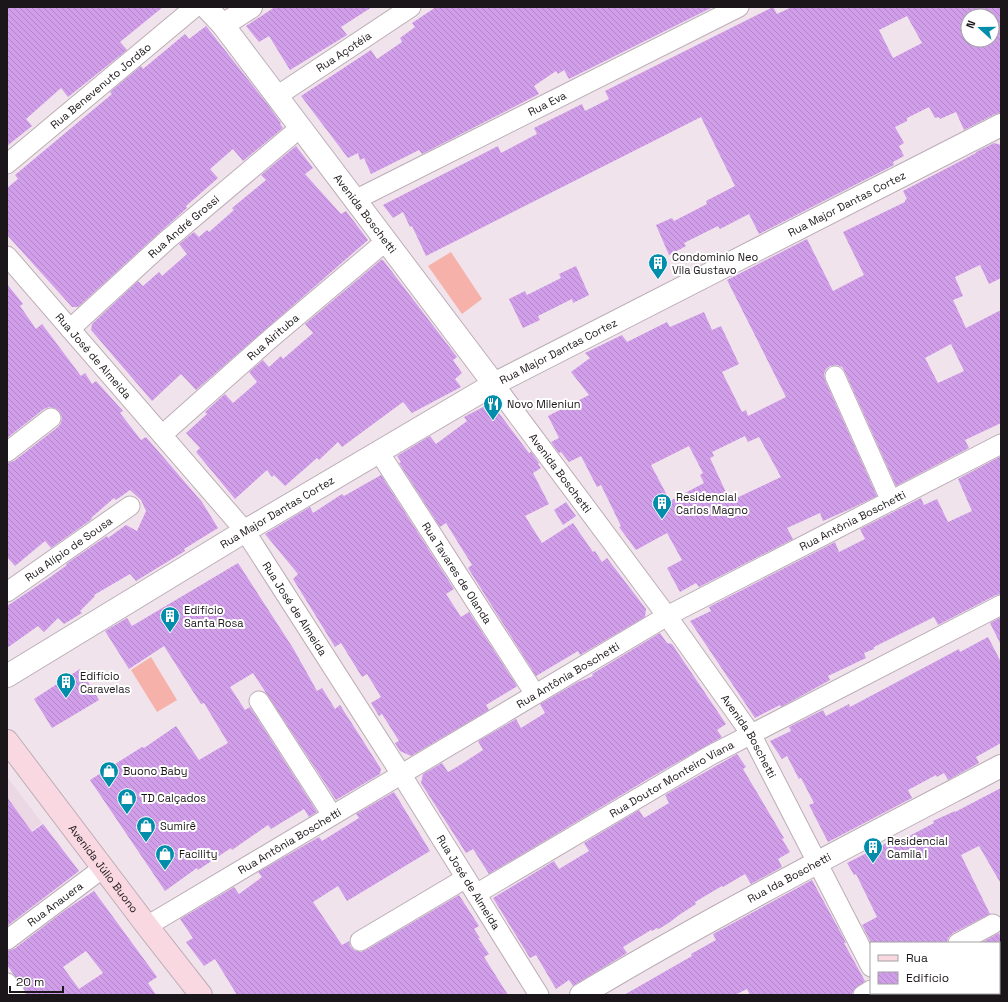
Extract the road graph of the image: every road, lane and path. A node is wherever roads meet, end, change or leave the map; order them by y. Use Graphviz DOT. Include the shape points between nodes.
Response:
graph roads {
  1 [pos="195,7"];
  2 [pos="206,7"];
  3 [pos="251,7"];
  4 [pos="411,7"];
  5 [pos="739,7"];
  6 [pos="224,25"];
  7 [pos="277,96"];
  8 [pos="1001,125"];
  9 [pos="301,127"];
  10 [pos="7,164"];
  11 [pos="355,200"];
  12 [pos="386,241"];
  13 [pos="7,256"];
  14 [pos="70,329"];
  15 [pos="835,376"];
  16 [pos="494,384"];
  17 [pos="51,418"];
  18 [pos="162,435"];
  19 [pos="1001,444"];
  20 [pos="7,452"];
  21 [pos="379,452"];
  22 [pos="892,501"];
  23 [pos="130,506"];
  24 [pos="245,531"];
  25 [pos="7,592"];
  26 [pos="1001,606"];
  27 [pos="667,616"];
  28 [pos="7,676"];
  29 [pos="535,694"];
  30 [pos="259,701"];
  31 [pos="751,734"];
  32 [pos="7,741"];
  33 [pos="1001,766"];
  34 [pos="401,774"];
  35 [pos="332,815"];
  36 [pos="817,863"];
  37 [pos="103,868"];
  38 [pos="466,878"];
  39 [pos="476,894"];
  40 [pos="993,924"];
  41 [pos="147,926"];
  42 [pos="7,940"];
  43 [pos="360,941"];
  44 [pos="960,942"];
  45 [pos="870,965"];
  46 [pos="7,983"];
  47 [pos="16,995"];
  48 [pos="201,995"];
  49 [pos="539,995"];
  50 [pos="581,995"];
  1 -- 10 [label="street, Rua Benevenuto Jordão"];
  2 -- 6 [label="street, Avenida Boschetti"];
  3 -- 6 [label="street"];
  4 -- 7 [label="street, Rua Açotéia"];
  5 -- 11 [label="street, Rua Eva"];
  6 -- 7 [label="street, Avenida Boschetti"];
  7 -- 9 [label="street, Avenida Boschetti"];
  8 -- 16 [label="street, Rua Major Dantas Cortez"];
  9 -- 11 [label="street, Avenida Boschetti"];
  9 -- 14 [label="street, Rua André Grossi" via="167,240"];
  11 -- 12 [label="street, Avenida Boschetti"];
  12 -- 16 [label="street, Avenida Boschetti"];
  12 -- 18 [label="street, Rua Airituba"];
  13 -- 14 [label="street, Rua José de Almeida"];
  14 -- 18 [label="street, Rua José de Almeida"];
  15 -- 22 [label="street"];
  16 -- 21 [label="street, Rua Major Dantas Cortez"];
  16 -- 27 [label="street, Avenida Boschetti"];
  17 -- 20 [label="street"];
  18 -- 24 [label="street, Rua José de Almeida"];
  19 -- 22 [label="street, Rua Antônia Boschetti"];
  21 -- 24 [label="street, Rua Major Dantas Cortez"];
  21 -- 29 [label="street, Rua Tavares de Olanda"];
  22 -- 27 [label="street, Rua Antônia Boschetti"];
  23 -- 25 [label="street, Rua Alípio de Sousa"];
  24 -- 28 [label="street, Rua Major Dantas Cortez"];
  24 -- 34 [label="street, Rua José de Almeida"];
  26 -- 31 [label="street, Rua Doutor Monteiro Viana"];
  27 -- 29 [label="street, Rua Antônia Boschetti"];
  27 -- 31 [label="street, Avenida Boschetti"];
  29 -- 34 [label="street, Rua Antônia Boschetti"];
  30 -- 35 [label="street"];
  31 -- 36 [label="street, Avenida Boschetti"];
  31 -- 39 [label="street, Rua Doutor Monteiro Viana" via="704,759"];
  32 -- 37 [label="main road, Avenida Júlio Buono"];
  33 -- 36 [label="street, Rua Ida Boschetti"];
  34 -- 35 [label="street, Rua Antônia Boschetti"];
  34 -- 38 [label="street, Rua José de Almeida"];
  35 -- 41 [label="street, Rua Antônia Boschetti"];
  36 -- 45 [label="street, Avenida Boschetti"];
  36 -- 50 [label="street, Rua Ida Boschetti" via="649,954"];
  37 -- 41 [label="main road, Avenida Júlio Buono"];
  37 -- 42 [label="street, Rua Anauera"];
  38 -- 39 [label="street, Rua José de Almeida"];
  38 -- 43 [label="street"];
  39 -- 49 [label="street, Rua José de Almeida"];
  40 -- 44 [label="street"];
  41 -- 48 [label="main road, Avenida Júlio Buono"];
  46 -- 47 [label="street"];
}
